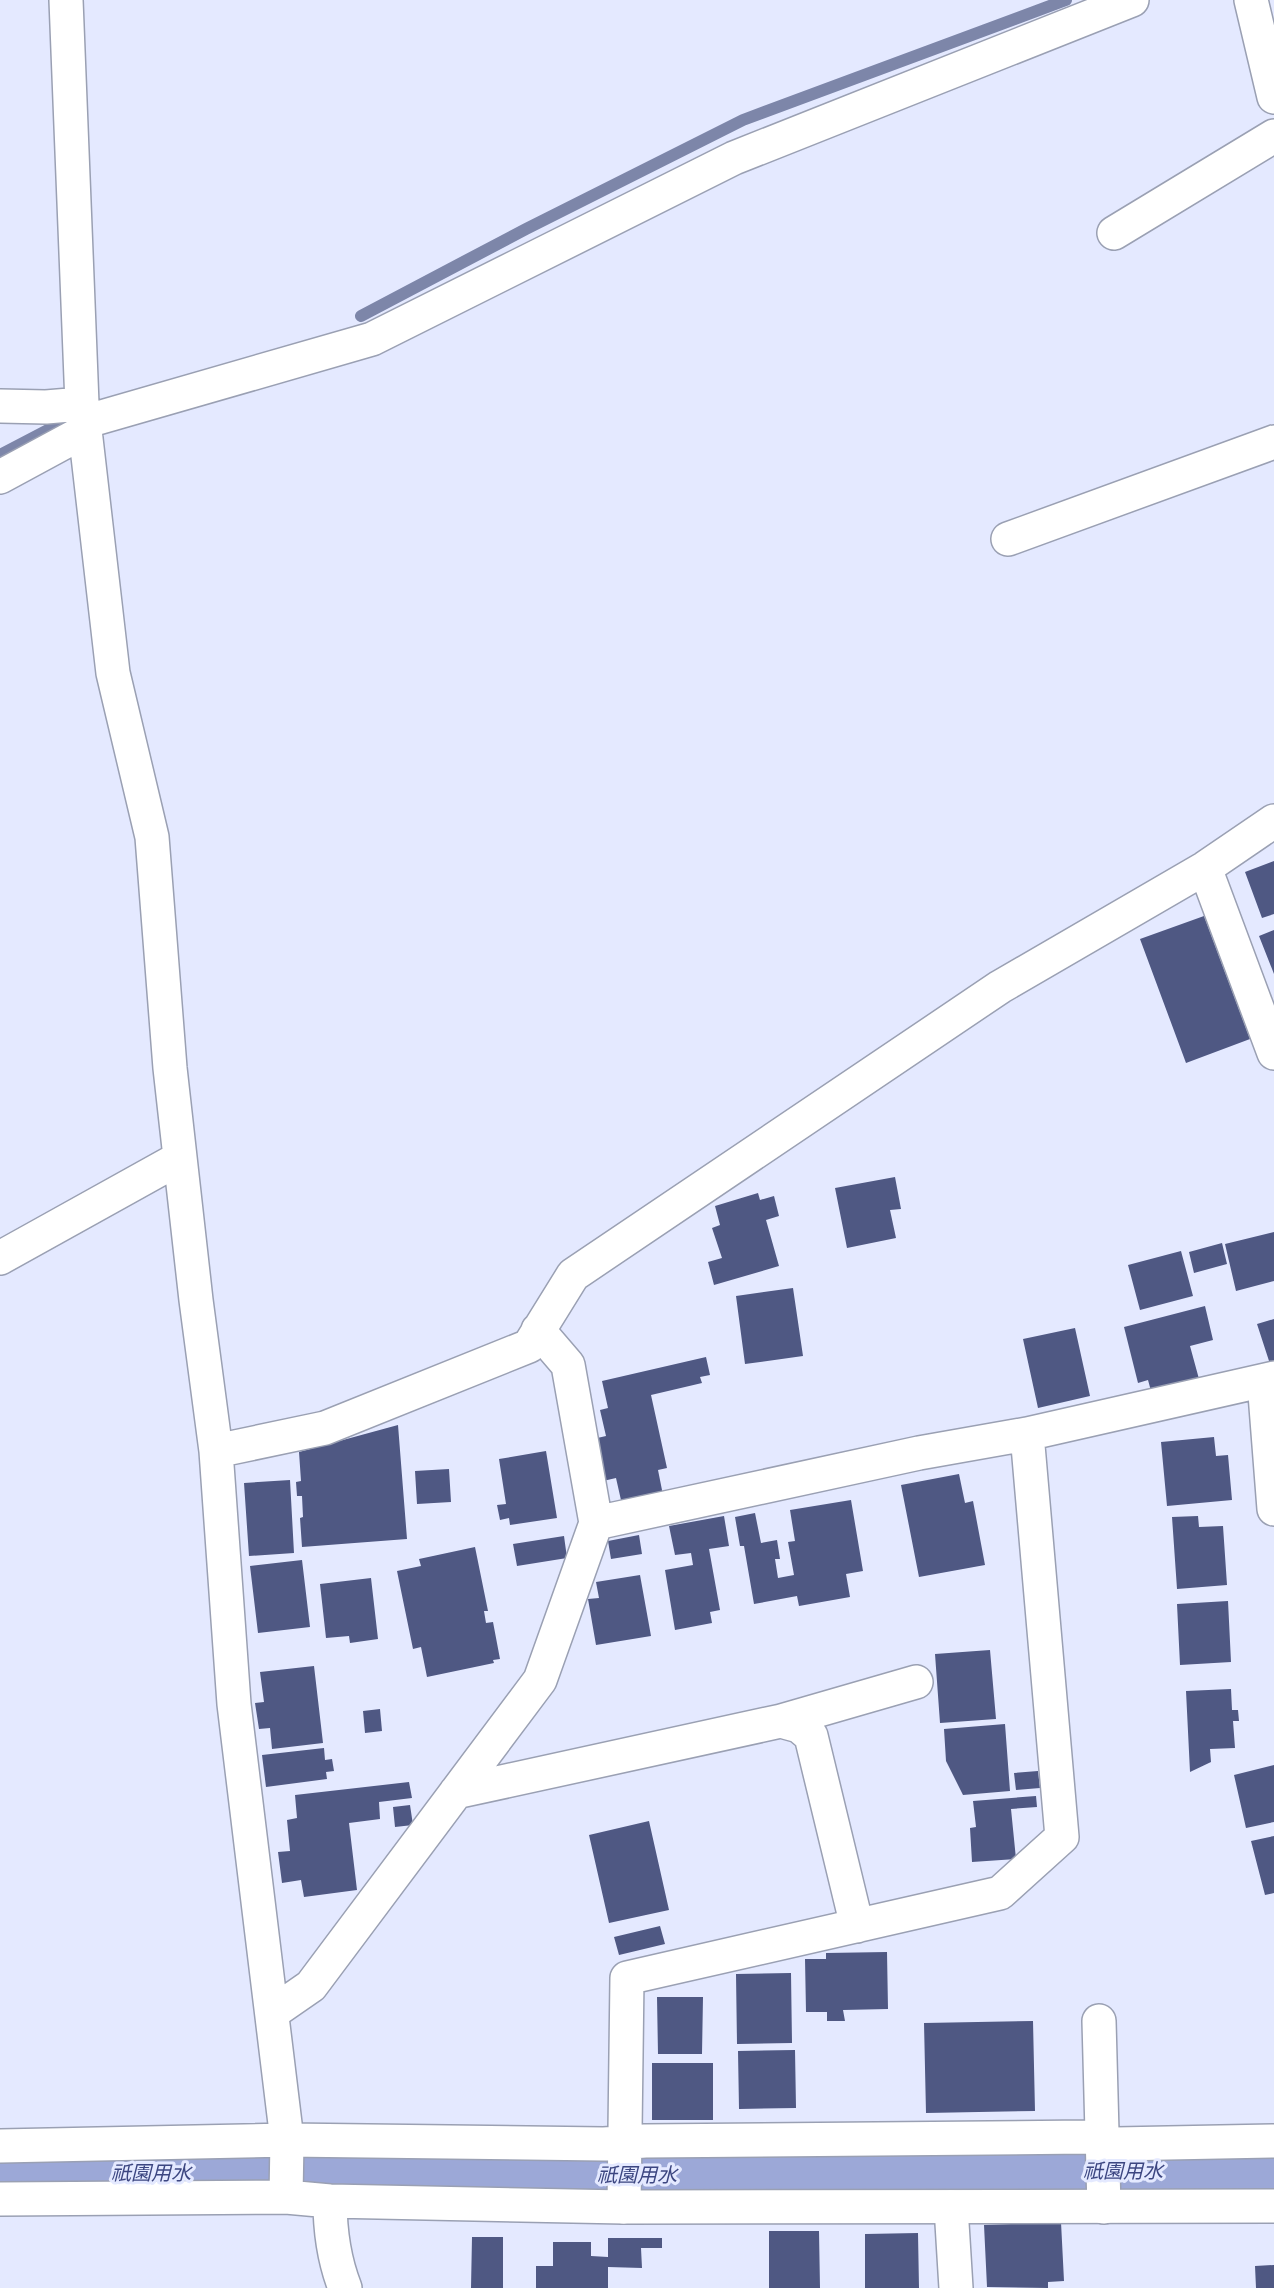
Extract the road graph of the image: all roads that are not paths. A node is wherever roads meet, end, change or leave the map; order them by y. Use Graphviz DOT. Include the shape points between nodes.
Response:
graph roads {
  1 [pos="66,0"];
  2 [pos="1132,0"];
  3 [pos="1251,0"];
  4 [pos="1274,97"];
  5 [pos="1274,136"];
  6 [pos="1114,233"];
  7 [pos="0,406"];
  8 [pos="83,419"];
  9 [pos="1274,442"];
  10 [pos="0,477"];
  11 [pos="1008,539"];
  12 [pos="1274,821"];
  13 [pos="1204,868"];
  14 [pos="1263,994"];
  15 [pos="1274,1053"];
  16 [pos="180,1158"];
  17 [pos="0,1258"];
  18 [pos="538,1330"];
  19 [pos="1269,1379"];
  20 [pos="1027,1434"];
  21 [pos="216,1451"];
  22 [pos="1274,1509"];
  23 [pos="596,1522"];
  24 [pos="916,1682"];
  25 [pos="781,1721"];
  26 [pos="456,1792"];
  27 [pos="857,1926"];
  28 [pos="272,2013"];
  29 [pos="1099,2021"];
  30 [pos="1274,2141"];
  31 [pos="0,2146"];
  32 [pos="287,2146"];
  33 [pos="1102,2147"];
  34 [pos="625,2148"];
  35 [pos="286,2191"];
  36 [pos="1103,2196"];
  37 [pos="0,2199"];
  38 [pos="330,2201"];
  39 [pos="625,2202"];
  40 [pos="1274,2206"];
  41 [pos="951,2207"];
  42 [pos="345,2288"];
  43 [pos="956,2288"];
  1 -- 8 [label="street"];
  2 -- 8 [label="street" via="734,158 372,339"];
  3 -- 4 [label="street"];
  5 -- 6 [label="street"];
  7 -- 8 [label="street" via="46,407"];
  8 -- 10 [label="street"];
  8 -- 16 [label="street" via="113,673 152,837"];
  9 -- 11 [label="street"];
  12 -- 13 [label="street"];
  13 -- 14 [label="street"];
  13 -- 18 [label="street" via="1000,987 573,1275"];
  14 -- 15 [label="street"];
  16 -- 17 [label="street"];
  16 -- 21 [label="street"];
  18 -- 21 [label="street" via="529,1346 325,1428"];
  18 -- 23 [label="street" via="568,1365"];
  19 -- 20 [label="street"];
  19 -- 22 [label="street"];
  20 -- 23 [label="street"];
  20 -- 27 [label="street" via="1062,1836 1000,1893"];
  21 -- 28 [label="street" via="234,1704"];
  23 -- 26 [label="street" via="540,1680"];
  24 -- 25 [label="street"];
  25 -- 26 [label="street"];
  25 -- 27 [label="street" via="799,1726 811,1736"];
  26 -- 28 [label="street" via="310,1986"];
  27 -- 34 [label="street" via="627,1978"];
  28 -- 32 [label="street"];
  29 -- 33 [label="street"];
  30 -- 33 [label="street"];
  31 -- 32 [label="street"];
  32 -- 34 [label="street" via="604,2144"];
  32 -- 35 [label="street"];
  33 -- 34 [label="street" via="1088,2137 1076,2137"];
  33 -- 36 [label="street"];
  34 -- 39 [label="street"];
  35 -- 37 [label="street"];
  35 -- 38 [label="street"];
  36 -- 40 [label="street"];
  36 -- 41 [label="street"];
  38 -- 39 [label="street"];
  38 -- 42 [label="street" via="330,2231"];
  39 -- 41 [label="street"];
  41 -- 43 [label="street"];
}
